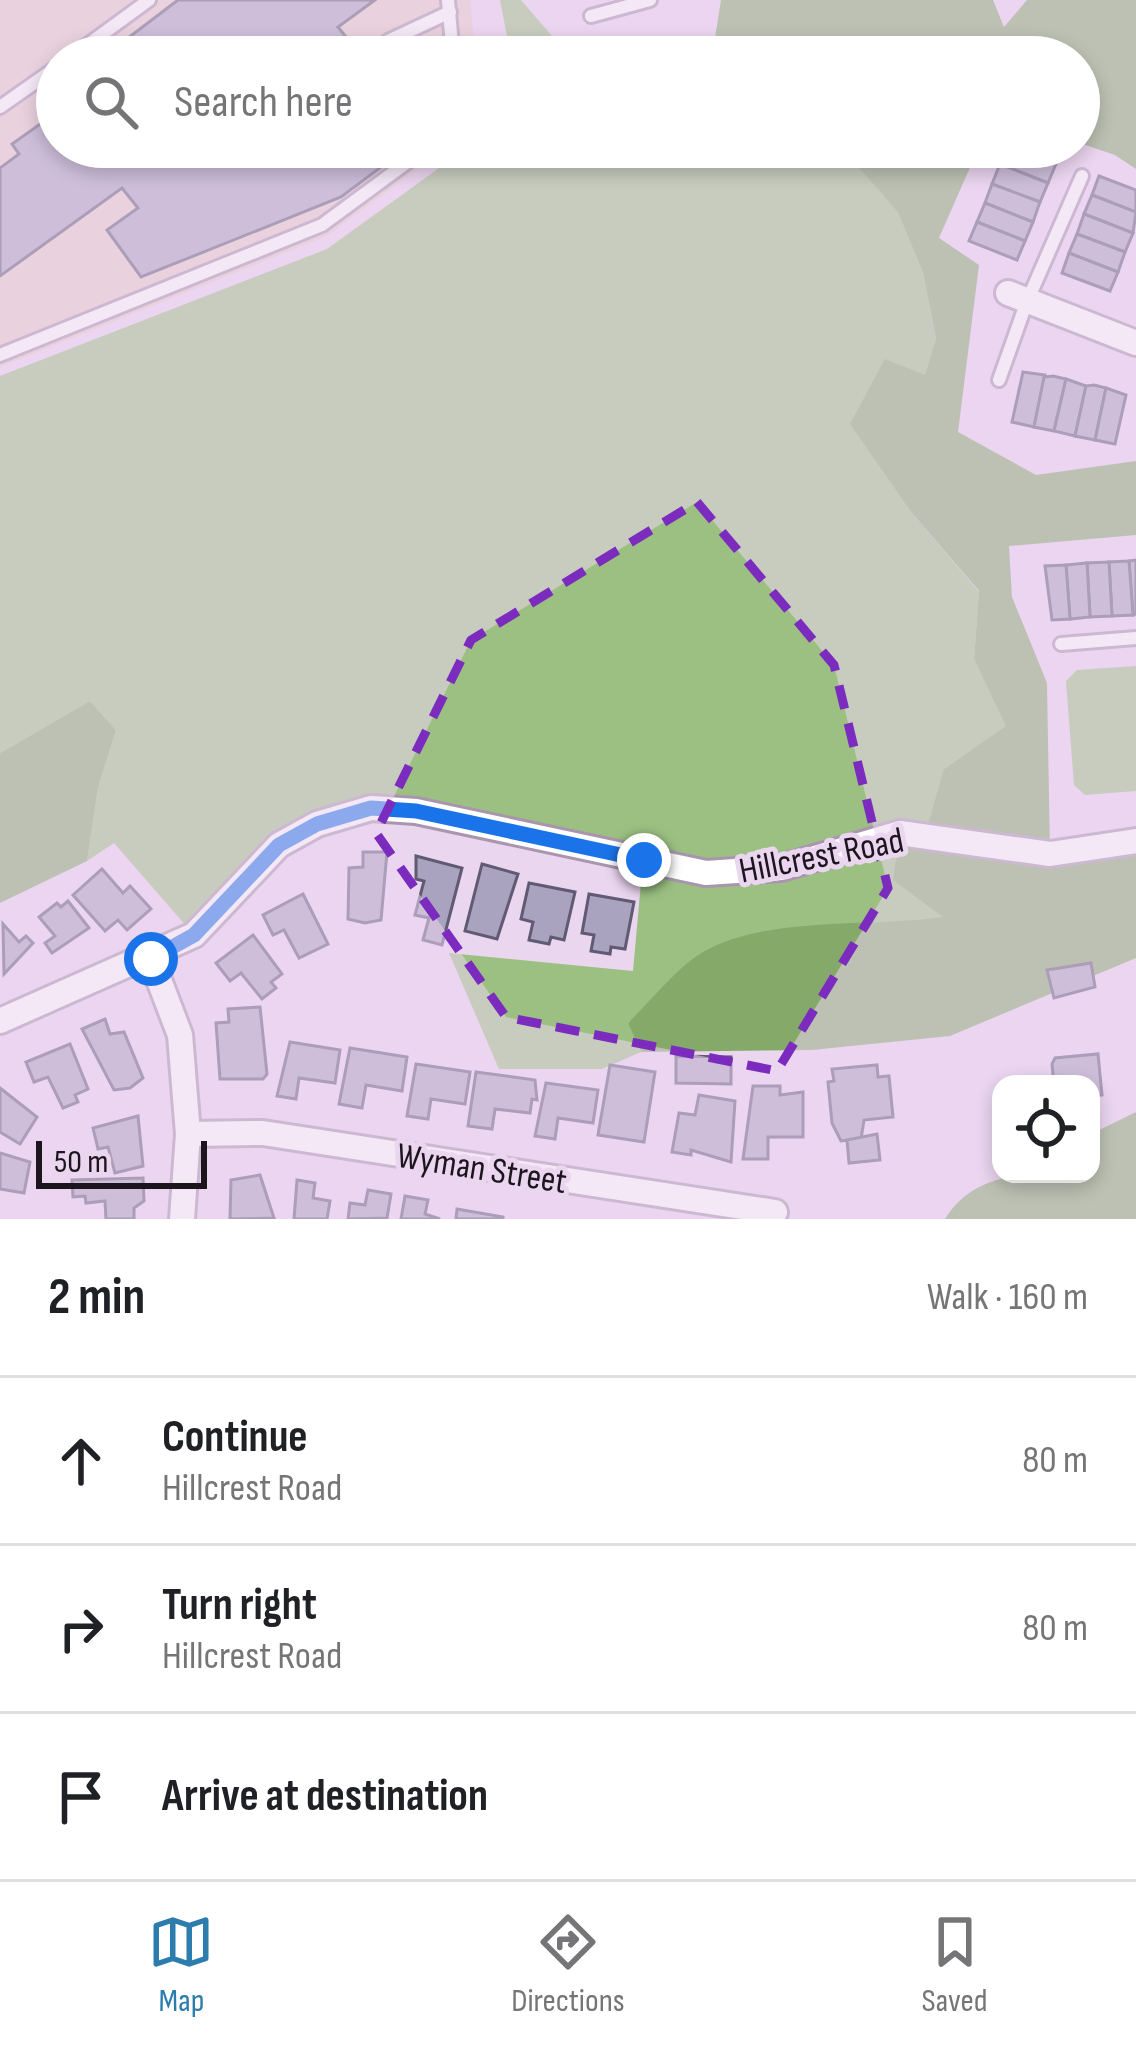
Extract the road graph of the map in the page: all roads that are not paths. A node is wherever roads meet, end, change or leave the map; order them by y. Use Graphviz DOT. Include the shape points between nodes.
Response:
graph roads {
  1 [pos="149,0"];
  2 [pos="650,0"];
  3 [pos="449,6"];
  4 [pos="591,16"];
  5 [pos="100,36"];
  6 [pos="397,36"];
  7 [pos="451,36"];
  8 [pos="36,82"];
  9 [pos="0,107"];
  10 [pos="399,168"];
  11 [pos="1082,176"];
  12 [pos="1017,298"];
  13 [pos="1136,343"];
  14 [pos="0,355"];
  15 [pos="999,380"];
  16 [pos="1136,638"];
  17 [pos="1061,644"];
  18 [pos="1136,842"];
  19 [pos="151,959"];
  20 [pos="0,1021"];
  21 [pos="188,1134"];
  22 [pos="776,1212"];
  23 [pos="182,1219"];
  1 -- 5 [label="lane"];
  2 -- 4 [label="lane"];
  3 -- 6 [label="lane"];
  3 -- 7 [label="lane"];
  8 -- 9 [label="lane"];
  10 -- 14 [label="lane" via="322,225"];
  11 -- 12 [label="lane"];
  12 -- 13 [label="street"];
  12 -- 15 [label="lane"];
  16 -- 17 [label="lane"];
  18 -- 19 [label="street, Hillcrest Road" via="1050,854 900,833 781,868 726,874 371,808 279,845 194,935"];
  19 -- 20 [label="street, Hillcrest Road"];
  19 -- 21 [label="street" via="180,1035"];
  21 -- 22 [label="street, Wyman Street" via="263,1133"];
  21 -- 23 [label="street"];
}
